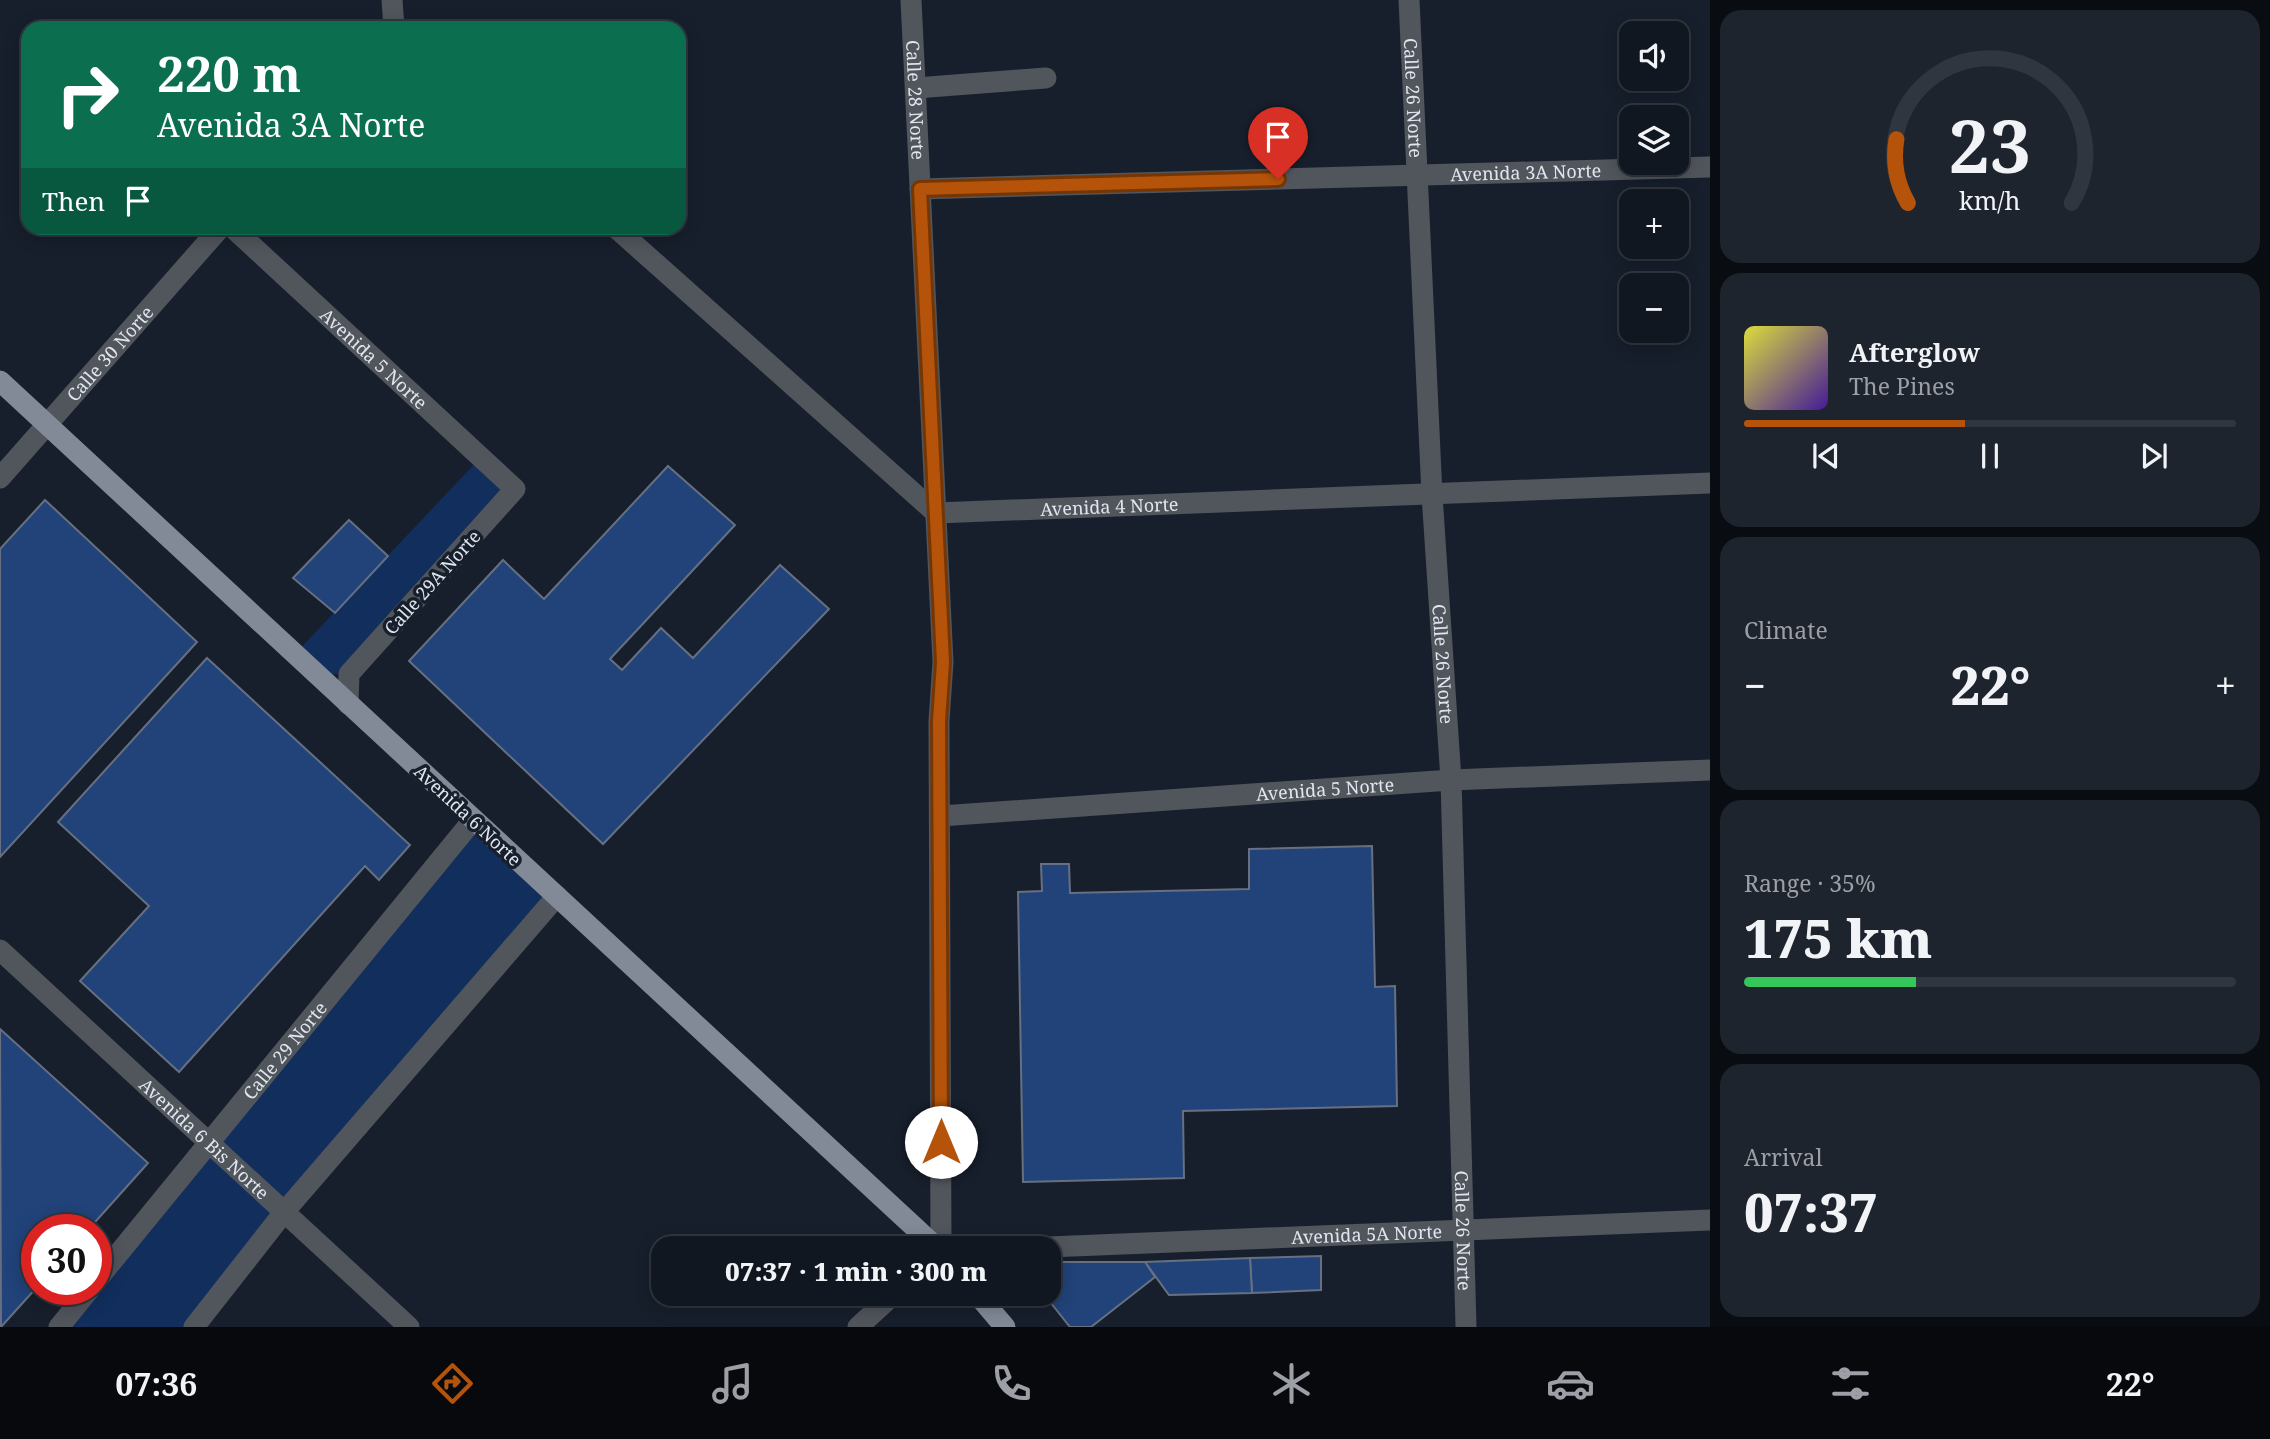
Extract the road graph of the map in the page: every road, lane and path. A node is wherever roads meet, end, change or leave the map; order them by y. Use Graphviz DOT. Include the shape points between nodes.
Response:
graph roads {
  1 [pos="392,0"];
  2 [pos="911,0"];
  3 [pos="1409,0"];
  4 [pos="394,21"];
  5 [pos="1046,78"];
  6 [pos="916,88"];
  7 [pos="1710,167"];
  8 [pos="1416,175"];
  9 [pos="920,189"];
  10 [pos="214,235"];
  11 [pos="241,235"];
  12 [pos="624,235"];
  13 [pos="0,382"];
  14 [pos="46,425"];
  15 [pos="0,478"];
  16 [pos="1710,483"];
  17 [pos="515,489"];
  18 [pos="1432,495"];
  19 [pos="936,513"];
  20 [pos="316,674"];
  21 [pos="349,674"];
  22 [pos="348,704"];
  23 [pos="1710,770"];
  24 [pos="1451,780"];
  25 [pos="941,816"];
  26 [pos="473,820"];
  27 [pos="556,896"];
  28 [pos="0,950"];
  29 [pos="210,1142"];
  30 [pos="285,1211"];
  31 [pos="1710,1220"];
  32 [pos="1465,1230"];
  33 [pos="926,1236"];
  34 [pos="939,1236"];
  35 [pos="1061,1246"];
  36 [pos="112,1261"];
  37 [pos="77,1305"];
  38 [pos="881,1306"];
  39 [pos="987,1306"];
  40 [pos="59,1327"];
  41 [pos="194,1327"];
  42 [pos="409,1327"];
  43 [pos="858,1327"];
  44 [pos="1005,1327"];
  45 [pos="1466,1327"];
  1 -- 4 [label="street"];
  2 -- 6 [label="street, Calle 28 Norte"];
  3 -- 8 [label="street, Calle 26 Norte"];
  5 -- 6 [label="street"];
  6 -- 9 [label="street, Calle 28 Norte"];
  7 -- 8 [label="street, Avenida 3A Norte"];
  8 -- 9 [label="street, Avenida 3A Norte"];
  8 -- 18 [label="street, Calle 26 Norte"];
  9 -- 19 [label="street, Calle 28 Norte"];
  10 -- 14 [label="street, Calle 30 Norte"];
  11 -- 17 [label="street, Avenida 5 Norte"];
  12 -- 19 [label="street"];
  13 -- 14 [label="main road, Avenida 6 Norte"];
  14 -- 15 [label="street, Calle 30 Norte"];
  14 -- 20 [label="main road, Avenida 6 Norte"];
  16 -- 18 [label="street, Avenida 4 Norte"];
  17 -- 21 [label="street, Calle 29A Norte"];
  18 -- 19 [label="street, Avenida 4 Norte"];
  18 -- 24 [label="street, Calle 26 Norte"];
  19 -- 25 [label="street, Calle 28 Norte" via="943,662"];
  20 -- 21 [label="street"];
  20 -- 22 [label="main road, Avenida 6 Norte"];
  21 -- 22 [label="street"];
  22 -- 26 [label="main road, Avenida 6 Norte"];
  23 -- 24 [label="street, Avenida 5 Norte"];
  24 -- 25 [label="street, Avenida 5 Norte"];
  24 -- 32 [label="street, Calle 26 Norte"];
  25 -- 34 [label="street, Calle 28 Norte"];
  26 -- 27 [label="main road, Avenida 6 Norte"];
  26 -- 29 [label="street, Calle 29 Norte"];
  27 -- 30 [label="street"];
  27 -- 33 [label="main road, Avenida 6 Norte"];
  28 -- 29 [label="street, Avenida 6 Bis Norte"];
  29 -- 30 [label="street, Avenida 6 Bis Norte"];
  29 -- 36 [label="street, Calle 29 Norte"];
  30 -- 41 [label="street"];
  30 -- 42 [label="street, Avenida 6 Bis Norte"];
  31 -- 32 [label="street, Avenida 5A Norte"];
  32 -- 35 [label="street, Avenida 5A Norte"];
  32 -- 45 [label="street, Calle 26 Norte"];
  37 -- 40 [label="street"];
  38 -- 43 [label="street"];
  39 -- 44 [label="main road"];
}
